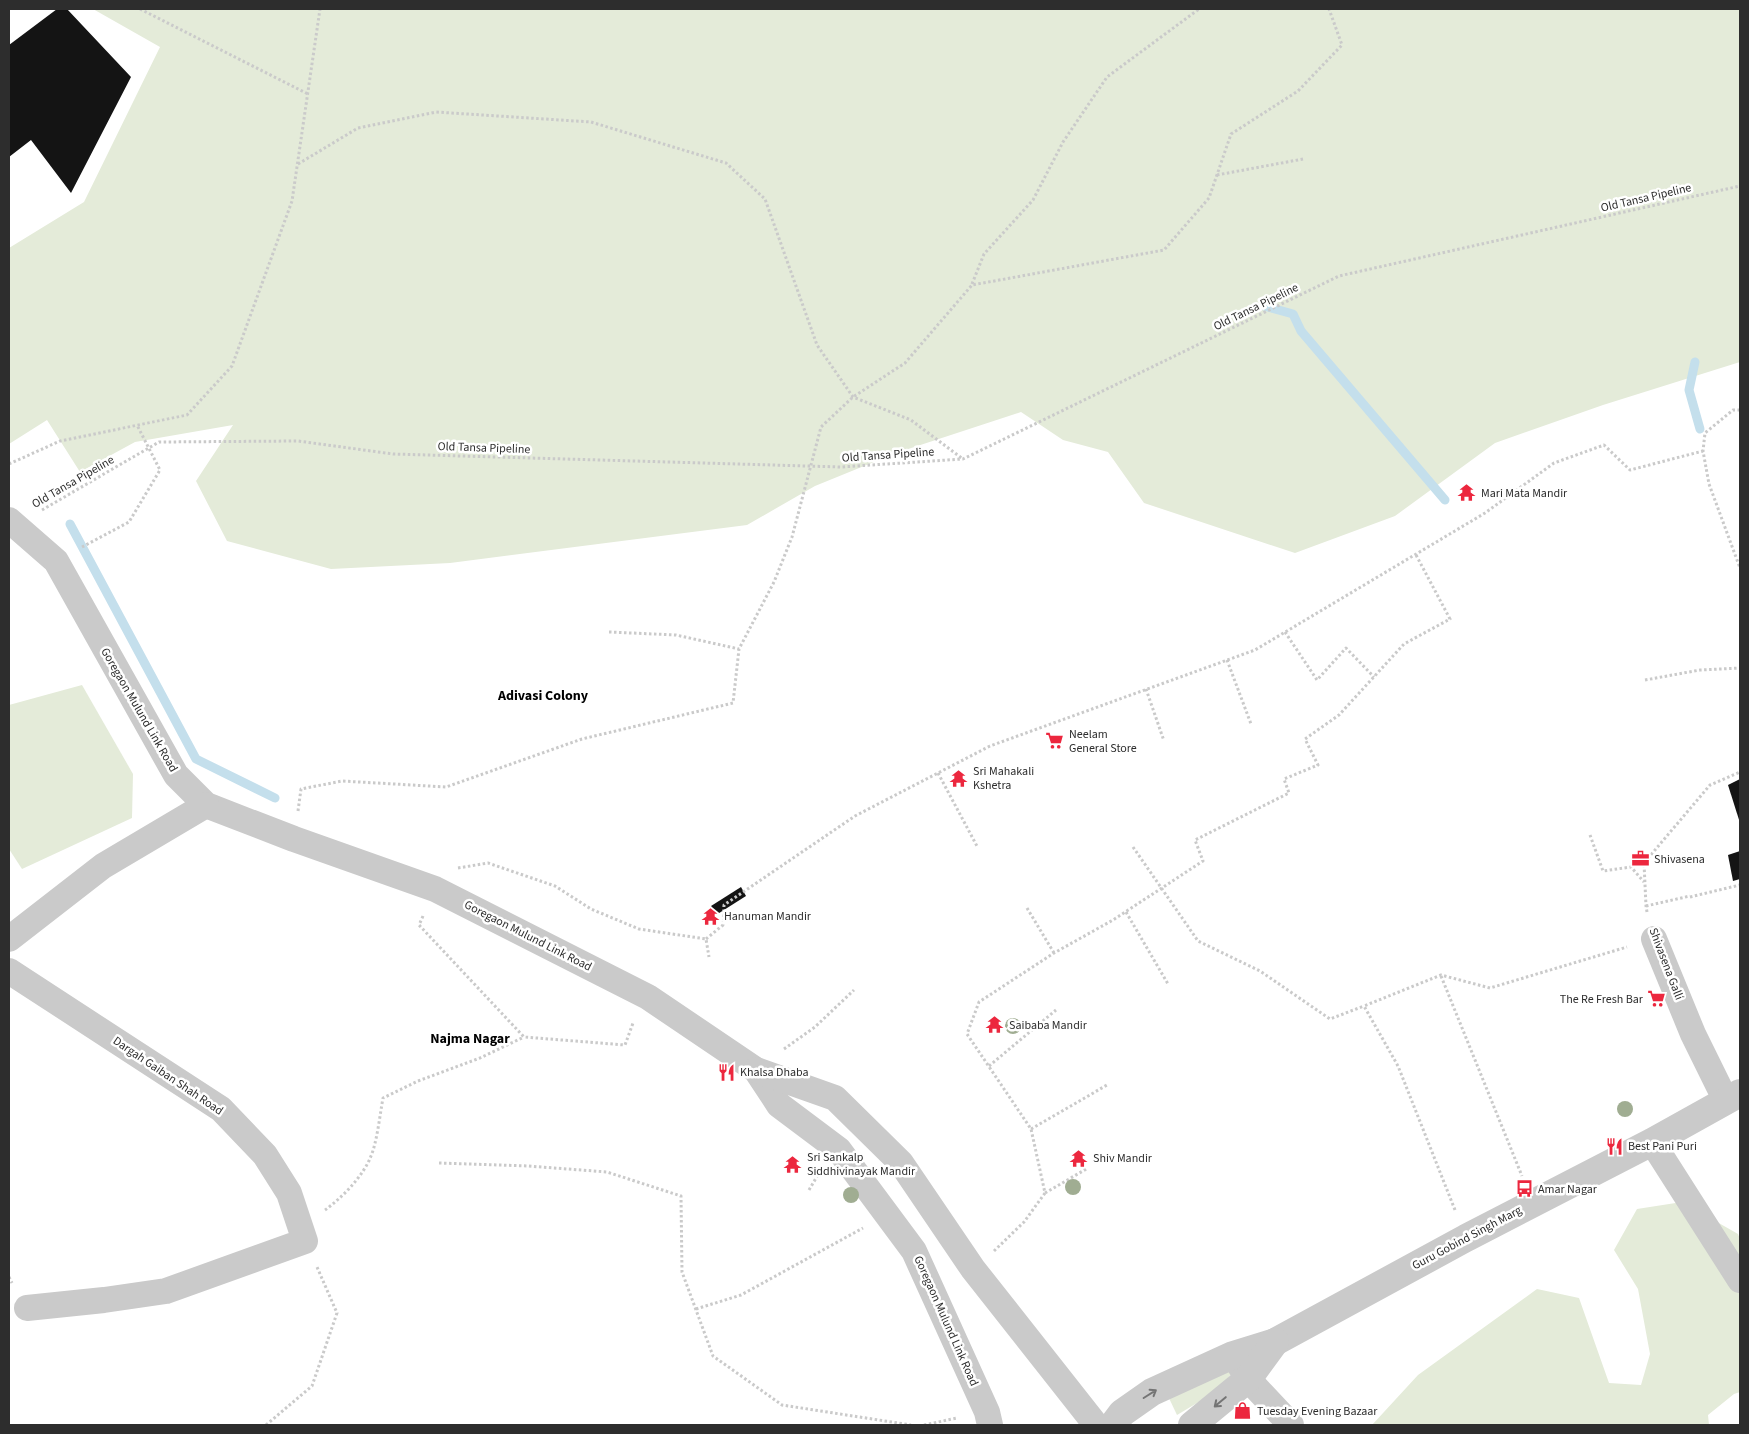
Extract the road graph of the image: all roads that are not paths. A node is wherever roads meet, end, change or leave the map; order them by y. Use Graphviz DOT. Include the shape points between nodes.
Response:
graph roads {
  1 [pos="9,520"];
  2 [pos="206,805"];
  3 [pos="9,939"];
  4 [pos="1654,939"];
  5 [pos="9,971"];
  6 [pos="756,1070"];
  7 [pos="1733,1097"];
  8 [pos="1652,1142"];
  9 [pos="1740,1280"];
  10 [pos="28,1308"];
  11 [pos="1275,1342"];
  12 [pos="1233,1355"];
  13 [pos="1248,1379"];
  14 [pos="990,1425"];
  15 [pos="1096,1425"];
  16 [pos="1113,1425"];
  17 [pos="1192,1425"];
  18 [pos="1291,1425"];
  1 -- 2 [label="street, Goregaon Mulund Link Road" via="56,561 176,775"];
  2 -- 3 [label="street" via="103,866"];
  2 -- 6 [label="street, Goregaon Mulund Link Road" via="434,889 644,995"];
  4 -- 7 [label="street, Shivasena Galli" via="1693,1034"];
  5 -- 10 [label="street, Dargah Gaiban Shah Road" via="221,1109 265,1155 289,1193 305,1241 166,1291"];
  6 -- 14 [label="street, Goregaon Mulund Link Road" via="779,1105 839,1150 914,1251"];
  6 -- 15 [label="street" via="835,1098 901,1163 974,1269"];
  7 -- 8 [label="street, Guru Gobind Singh Marg"];
  8 -- 9 [label="street"];
  8 -- 11 [label="street, Guru Gobind Singh Marg" via="1533,1202"];
  11 -- 12 [label="street, Guru Gobind Singh Marg"];
  11 -- 13 [label="street, Guru Gobind Singh Marg"];
  12 -- 13 [label="street"];
  16 -- 12 [label="street, Guru Gobind Singh Marg, one-way" via="1122,1413 1152,1392"];
  13 -- 17 [label="street, Guru Gobind Singh Marg, one-way"];
  13 -- 18 [label="street"];
}
